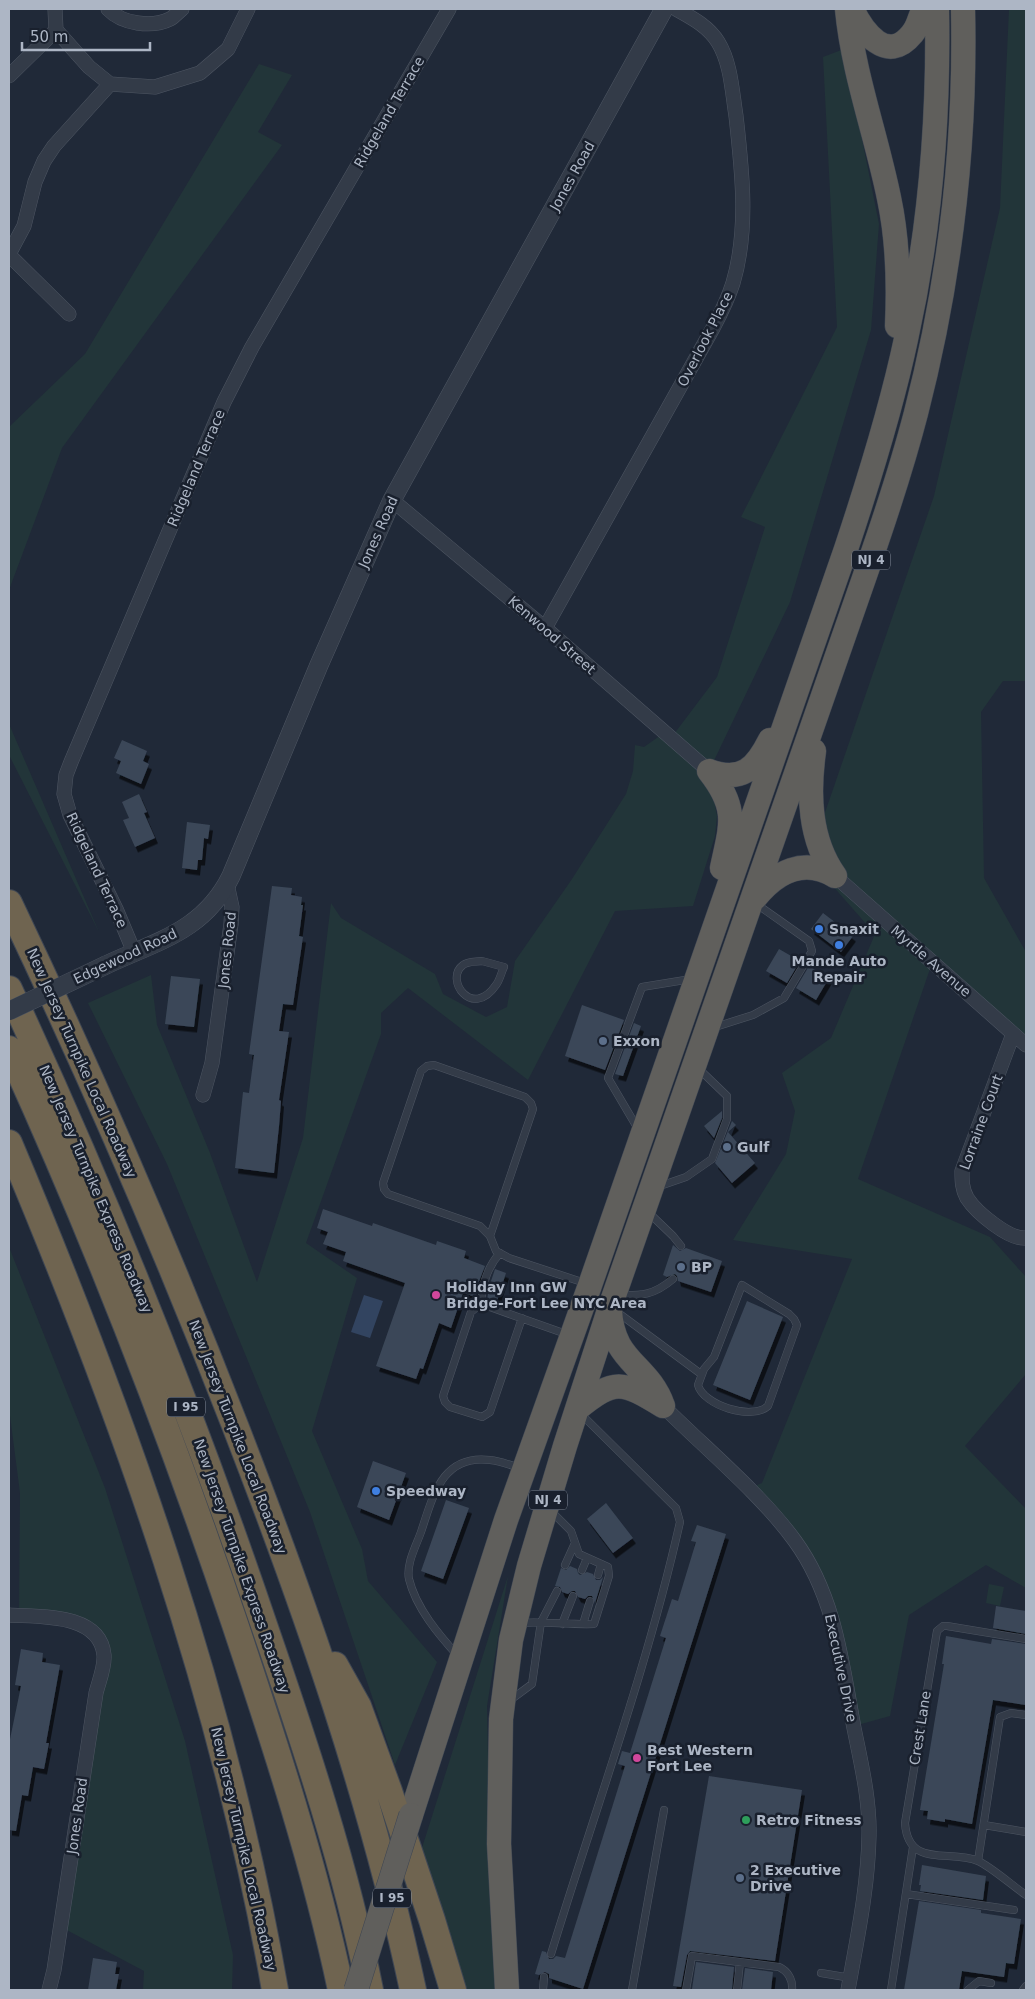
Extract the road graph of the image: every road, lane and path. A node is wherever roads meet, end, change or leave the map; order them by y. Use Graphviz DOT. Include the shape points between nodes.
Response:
graph roads {
  1 [pos="56,9"];
  2 [pos="108,9"];
  3 [pos="182,9"];
  4 [pos="248,9"];
  5 [pos="449,9"];
  6 [pos="664,9"];
  7 [pos="676,9"];
  8 [pos="847,9"];
  9 [pos="852,9"];
  10 [pos="924,9"];
  11 [pos="937,9"];
  12 [pos="964,9"];
  13 [pos="970,9"];
  14 [pos="56,30"];
  15 [pos="963,72"];
  16 [pos="9,76"];
  17 [pos="110,84"];
  18 [pos="9,254"];
  19 [pos="69,314"];
  20 [pos="892,400"];
  21 [pos="392,500"];
  22 [pos="545,628"];
  23 [pos="805,667"];
  24 [pos="829,680"];
  25 [pos="710,772"];
  26 [pos="835,876"];
  27 [pos="227,884"];
  28 [pos="752,901"];
  29 [pos="9,903"];
  30 [pos="134,952"];
  31 [pos="504,967"];
  32 [pos="700,970"];
  33 [pos="9,989"];
  34 [pos="9,1011"];
  35 [pos="707,1030"];
  36 [pos="1013,1034"];
  37 [pos="1026,1045"];
  38 [pos="9,1050"];
  39 [pos="695,1065"];
  40 [pos="203,1095"];
  41 [pos="642,1136"];
  42 [pos="9,1143"];
  43 [pos="648,1198"];
  44 [pos="490,1236"];
  45 [pos="1026,1238"];
  46 [pos="681,1246"];
  47 [pos="500,1253"];
  48 [pos="673,1279"];
  49 [pos="590,1285"];
  50 [pos="612,1301"];
  51 [pos="480,1307"];
  52 [pos="522,1318"];
  53 [pos="572,1336"];
  54 [pos="701,1374"];
  55 [pos="663,1406"];
  56 [pos="577,1409"];
  57 [pos="524,1470"];
  58 [pos="546,1506"];
  59 [pos="575,1543"];
  60 [pos="587,1558"];
  61 [pos="601,1564"];
  62 [pos="565,1565"];
  63 [pos="582,1570"];
  64 [pos="598,1575"];
  65 [pos="557,1590"];
  66 [pos="573,1596"];
  67 [pos="590,1601"];
  68 [pos="302,1608"];
  69 [pos="9,1615"];
  70 [pos="541,1622"];
  71 [pos="515,1623"];
  72 [pos="562,1624"];
  73 [pos="583,1624"];
  74 [pos="1026,1639"];
  75 [pos="460,1659"];
  76 [pos="502,1705"];
  77 [pos="1026,1715"];
  78 [pos="664,1810"];
  79 [pos="984,1825"];
  80 [pos="1026,1832"];
  81 [pos="913,1847"];
  82 [pos="978,1861"];
  83 [pos="906,1894"];
  84 [pos="1026,1895"];
  85 [pos="1014,1910"];
  86 [pos="551,1954"];
  87 [pos="740,1962"];
  88 [pos="821,1973"];
  89 [pos="544,1977"];
  90 [pos="991,1983"];
  91 [pos="849,1984"];
  92 [pos="1026,1986"];
  93 [pos="49,1990"];
  94 [pos="275,1990"];
  95 [pos="341,1990"];
  96 [pos="356,1990"];
  97 [pos="370,1990"];
  98 [pos="413,1990"];
  99 [pos="453,1990"];
  100 [pos="507,1990"];
  101 [pos="542,1990"];
  102 [pos="632,1990"];
  103 [pos="686,1990"];
  104 [pos="736,1990"];
  105 [pos="792,1990"];
  106 [pos="891,1990"];
  107 [pos="968,1990"];
  108 [pos="1023,1990"];
  1 -- 14 [label="street"];
  2 -- 3 [label="street" via="128,21 152,25 171,19"];
  4 -- 17 [label="street" via="228,49 200,73 154,87"];
  5 -- 30 [label="street, Ridgeland Terrace" via="252,347 228,394 66,775 64,794 70,815"];
  6 -- 21 [label="street, Jones Road"];
  7 -- 22 [label="street, Overlook Place" via="697,21 712,35 723,52 730,76 743,180 736,269 713,328"];
  8 -- 20 [label="highway" via="853,53 895,231 898,301"];
  9 -- 10 [label="highway" via="868,35 875,42 887,46 908,39"];
  11 -- 20 [label="highway, NJ 4" via="936,100 927,216 913,308"];
  12 -- 15 [label="highway, NJ 4"];
  13 -- 15 [label="highway"];
  14 -- 16 [label="street"];
  14 -- 17 [label="street" via="89,67"];
  15 -- 24 [label="highway, NJ 4" via="952,228 937,321 899,472"];
  17 -- 18 [label="street" via="54,146 44,162 24,226"];
  18 -- 19 [label="street"];
  20 -- 23 [label="highway, NJ 4"];
  21 -- 22 [label="street, Kenwood Street"];
  21 -- 27 [label="street, Jones Road"];
  22 -- 25 [label="street, Kenwood Street"];
  23 -- 25 [label="highway" via="758,761 740,774"];
  23 -- 32 [label="highway, NJ 4"];
  24 -- 26 [label="highway" via="814,745 810,800 818,844"];
  24 -- 28 [label="highway, NJ 4"];
  25 -- 32 [label="highway" via="728,801 731,817"];
  26 -- 28 [label="highway" via="812,867 796,868 774,879"];
  26 -- 36 [label="street, Myrtle Avenue"];
  27 -- 30 [label="street, Edgewood Road" via="216,902 197,920"];
  27 -- 40 [label="street, Jones Road" via="232,924 212,1063"];
  28 -- 35 [label="highway, NJ 4"];
  28 -- 35 [label="lane" via="809,941 812,951 784,998"];
  29 -- 68 [label="highway, New Jersey Turnpike Local Roadway / I 95" via="168,1258 252,1469"];
  30 -- 34 [label="street, Edgewood Road, bridge"];
  31 -- 31 [label="lane" via="482,962 463,965 458,976 464,996 485,997 498,982"];
  32 -- 41 [label="highway, NJ 4"];
  32 -- 41 [label="lane" via="642,987 608,1078"];
  33 -- 97 [label="highway, New Jersey Turnpike Express Roadway / I 95" via="146,1304 234,1538 326,1818"];
  35 -- 39 [label="highway, NJ 4"];
  36 -- 37 [label="street, Myrtle Avenue"];
  36 -- 45 [label="street, Lorraine Court" via="962,1171 962,1184 977,1211 1011,1236"];
  38 -- 95 [label="highway, New Jersey Turnpike Express Roadway / I 95" via="101,1262 182,1470 297,1821"];
  39 -- 43 [label="highway, NJ 4"];
  39 -- 43 [label="lane" via="726,1096 727,1119 712,1160"];
  41 -- 49 [label="highway, NJ 4"];
  42 -- 94 [label="highway, New Jersey Turnpike Local Roadway" via="105,1388 178,1595 235,1798"];
  43 -- 46 [label="lane"];
  43 -- 50 [label="highway, NJ 4"];
  44 -- 44 [label="lane" via="480,1226 384,1190 383,1183 421,1071 427,1066 434,1065 531,1103 533,1109"];
  44 -- 47 [label="lane"];
  47 -- 49 [label="lane"];
  47 -- 51 [label="lane" via="492,1261 480,1294"];
  48 -- 50 [label="lane" via="659,1291"];
  49 -- 53 [label="highway, NJ 4"];
  50 -- 54 [label="lane"];
  50 -- 55 [label="highway" via="612,1327 618,1344 656,1388"];
  50 -- 56 [label="highway, NJ 4"];
  51 -- 52 [label="lane" via="487,1306"];
  51 -- 52 [label="lane" via="471,1312 443,1399 450,1407 478,1416 490,1412"];
  52 -- 53 [label="lane"];
  53 -- 57 [label="highway, NJ 4"];
  54 -- 54 [label="lane" via="698,1388 722,1406 743,1411 765,1408 795,1333 794,1319 742,1285 714,1358"];
  55 -- 56 [label="highway" via="630,1387 616,1386"];
  55 -- 91 [label="street, Executive Drive" via="773,1515 803,1554 826,1598 836,1631 866,1792 869,1834 867,1876"];
  56 -- 58 [label="highway, NJ 4"];
  56 -- 86 [label="lane" via="672,1504 680,1522 631,1707"];
  57 -- 75 [label="highway, NJ 4"];
  57 -- 75 [label="lane" via="490,1460 476,1460 462,1463 446,1474 433,1497 408,1567 412,1587 421,1606 439,1635"];
  58 -- 59 [label="lane" via="571,1531"];
  58 -- 71 [label="highway, NJ 4"];
  59 -- 60 [label="lane" via="579,1554"];
  59 -- 62 [label="lane"];
  60 -- 61 [label="lane"];
  60 -- 63 [label="lane"];
  61 -- 64 [label="lane"];
  61 -- 73 [label="lane" via="608,1567 609,1576 594,1624"];
  65 -- 70 [label="lane"];
  66 -- 72 [label="lane"];
  67 -- 73 [label="lane"];
  68 -- 98 [label="highway, New Jersey Turnpike Local Roadway / I 95" via="368,1807"];
  68 -- 99 [label="highway" via="358,1706 406,1841"];
  69 -- 93 [label="street, Jones Road" via="83,1624 100,1641 104,1655"];
  70 -- 71 [label="lane"];
  70 -- 72 [label="lane"];
  70 -- 76 [label="lane" via="532,1684"];
  71 -- 76 [label="highway, NJ 4"];
  72 -- 73 [label="lane"];
  74 -- 81 [label="lane, Crest Lane" via="947,1626 937,1631 905,1823 905,1833"];
  75 -- 96 [label="highway, NJ 4, bridge"];
  76 -- 100 [label="highway, NJ 4" via="499,1844"];
  77 -- 79 [label="lane" via="1011,1712 1000,1717"];
  78 -- 102 [label="lane"];
  79 -- 80 [label="lane"];
  79 -- 82 [label="lane"];
  81 -- 82 [label="lane" via="921,1852"];
  81 -- 83 [label="lane"];
  82 -- 84 [label="lane"];
  83 -- 85 [label="lane"];
  83 -- 106 [label="lane"];
  87 -- 103 [label="lane" via="692,1956"];
  87 -- 104 [label="lane"];
  87 -- 105 [label="lane" via="783,1969 792,1981"];
  88 -- 91 [label="lane"];
  89 -- 101 [label="lane"];
  90 -- 107 [label="lane" via="979,1981"];
  92 -- 108 [label="lane"];
}
